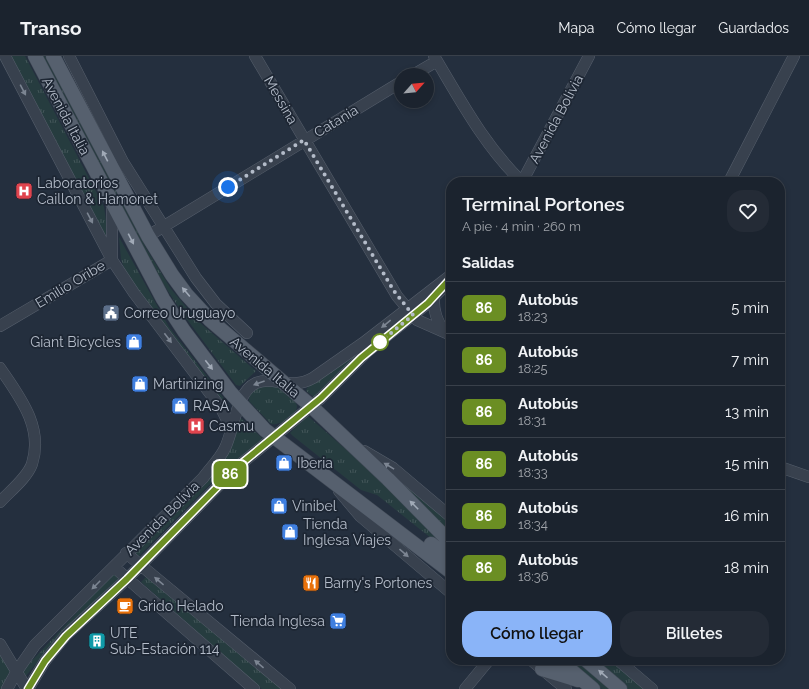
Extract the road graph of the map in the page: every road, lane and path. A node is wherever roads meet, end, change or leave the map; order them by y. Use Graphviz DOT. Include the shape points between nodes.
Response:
graph roads {
  1 [pos="5,56"];
  2 [pos="35,56"];
  3 [pos="53,56"];
  4 [pos="69,56"];
  5 [pos="255,56"];
  6 [pos="589,56"];
  7 [pos="794,56"];
  8 [pos="436,58"];
  9 [pos="422,68"];
  10 [pos="394,86"];
  11 [pos="304,140"];
  12 [pos="517,177"];
  13 [pos="525,177"];
  14 [pos="732,177"];
  15 [pos="112,203"];
  16 [pos="164,227"];
  17 [pos="148,236"];
  18 [pos="112,260"];
  19 [pos="446,281"];
  20 [pos="446,283"];
  21 [pos="434,297"];
  22 [pos="410,312"];
  23 [pos="0,326"];
  24 [pos="446,332"];
  25 [pos="247,333"];
  26 [pos="446,333"];
  27 [pos="0,368"];
  28 [pos="287,384"];
  29 [pos="240,404"];
  30 [pos="312,406"];
  31 [pos="231,428"];
  32 [pos="274,438"];
  33 [pos="352,445"];
  34 [pos="785,469"];
  35 [pos="326,477"];
  36 [pos="809,477"];
  37 [pos="361,501"];
  38 [pos="0,502"];
  39 [pos="446,513"];
  40 [pos="446,538"];
  41 [pos="126,553"];
  42 [pos="446,555"];
  43 [pos="140,565"];
  44 [pos="114,567"];
  45 [pos="446,568"];
  46 [pos="127,579"];
  47 [pos="446,582"];
  48 [pos="442,586"];
  49 [pos="446,589"];
  50 [pos="0,644"];
  51 [pos="485,665"];
  52 [pos="537,665"];
  53 [pos="565,665"];
  54 [pos="592,665"];
  55 [pos="624,665"];
  56 [pos="542,669"];
  57 [pos="17,671"];
  58 [pos="589,685"];
  59 [pos="8,689"];
  60 [pos="28,689"];
  61 [pos="254,689"];
  62 [pos="290,689"];
  63 [pos="465,689"];
  64 [pos="566,689"];
  65 [pos="620,689"];
  66 [pos="652,689"];
  1 -- 18 [label="street, Avenida Italia, one-way"];
  2 -- 15 [label="main road, Avenida Italia"];
  17 -- 3 [label="main road, Avenida Italia, one-way"];
  4 -- 16 [label="street, Avenida Italia" via="123,162"];
  5 -- 11 [label="street, Messina"];
  6 -- 13 [label="street, Avenida Bolivia"];
  7 -- 14 [label="street"];
  8 -- 9 [label="street"];
  8 -- 12 [label="street" via="485,141"];
  10 -- 11 [label="street, Catania"];
  11 -- 16 [label="street, Catania"];
  11 -- 22 [label="street, Messina" via="394,291"];
  15 -- 18 [label="street, Emilio Oribe"];
  15 -- 29 [label="main road, Avenida Italia, one-way" via="162,299 184,332"];
  16 -- 17 [label="street, Catania"];
  16 -- 25 [label="street, Avenida Italia" via="212,299"];
  28 -- 17 [label="main road, Avenida Italia, one-way" via="210,320 172,276"];
  18 -- 23 [label="street, Emilio Oribe"];
  18 -- 31 [label="street, Avenida Italia, one-way" via="221,408"];
  19 -- 22 [label="street, Avenida Bolivia"];
  20 -- 21 [label="street, Avenida Bolivia"];
  21 -- 22 [label="street, Avenida Bolivia"];
  21 -- 24 [label="street" via="436,319"];
  22 -- 26 [label="street, Messina" via="417,320"];
  22 -- 28 [label="street, Avenida Bolivia, one-way" via="313,378 304,383"];
  22 -- 30 [label="street, Avenida Bolivia"];
  27 -- 38 [label="street" via="28,410 33,427 34,447 32,465"];
  28 -- 29 [label="street, Avenida Bolivia, one-way" via="258,382 249,389"];
  28 -- 30 [label="main road, Avenida Italia"];
  29 -- 31 [label="street, Avenida Bolivia"];
  29 -- 32 [label="main road, Avenida Italia"];
  30 -- 32 [label="street, Avenida Bolivia"];
  30 -- 33 [label="main road, Avenida Italia"];
  31 -- 41 [label="street, Avenida Bolivia" via="225,447 203,478"];
  32 -- 35 [label="main road, Avenida Italia"];
  32 -- 43 [label="street, Avenida Bolivia" via="236,468"];
  39 -- 33 [label="street, Avenida Italia, one-way" via="393,468"];
  40 -- 33 [label="main road, Avenida Italia, one-way"];
  34 -- 36 [label="street"];
  35 -- 37 [label="main road, Avenida Italia"];
  35 -- 48 [label="street, Avenida Italia, one-way" via="360,516"];
  37 -- 42 [label="main road" via="377,503 384,507"];
  37 -- 45 [label="main road, Avenida Italia"];
  41 -- 43 [label="street"];
  41 -- 44 [label="street, Avenida Bolivia"];
  43 -- 46 [label="street, Avenida Bolivia"];
  62 -- 43 [label="street, one-way"];
  44 -- 46 [label="street"];
  44 -- 57 [label="street, Avenida Bolivia, one-way" via="35,645"];
  46 -- 60 [label="street, Avenida Bolivia" via="66,636 45,661"];
  46 -- 61 [label="street"];
  47 -- 48 [label="street"];
  48 -- 49 [label="street, Avenida Italia"];
  50 -- 57 [label="street"];
  51 -- 63 [label="street"];
  52 -- 56 [label="street"];
  53 -- 58 [label="main road"];
  65 -- 54 [label="main road, one-way"];
  55 -- 66 [label="street"];
  56 -- 58 [label="main road"];
  56 -- 64 [label="street"];
  57 -- 59 [label="street, Avenida Bolivia"];
  57 -- 60 [label="street"];
}
